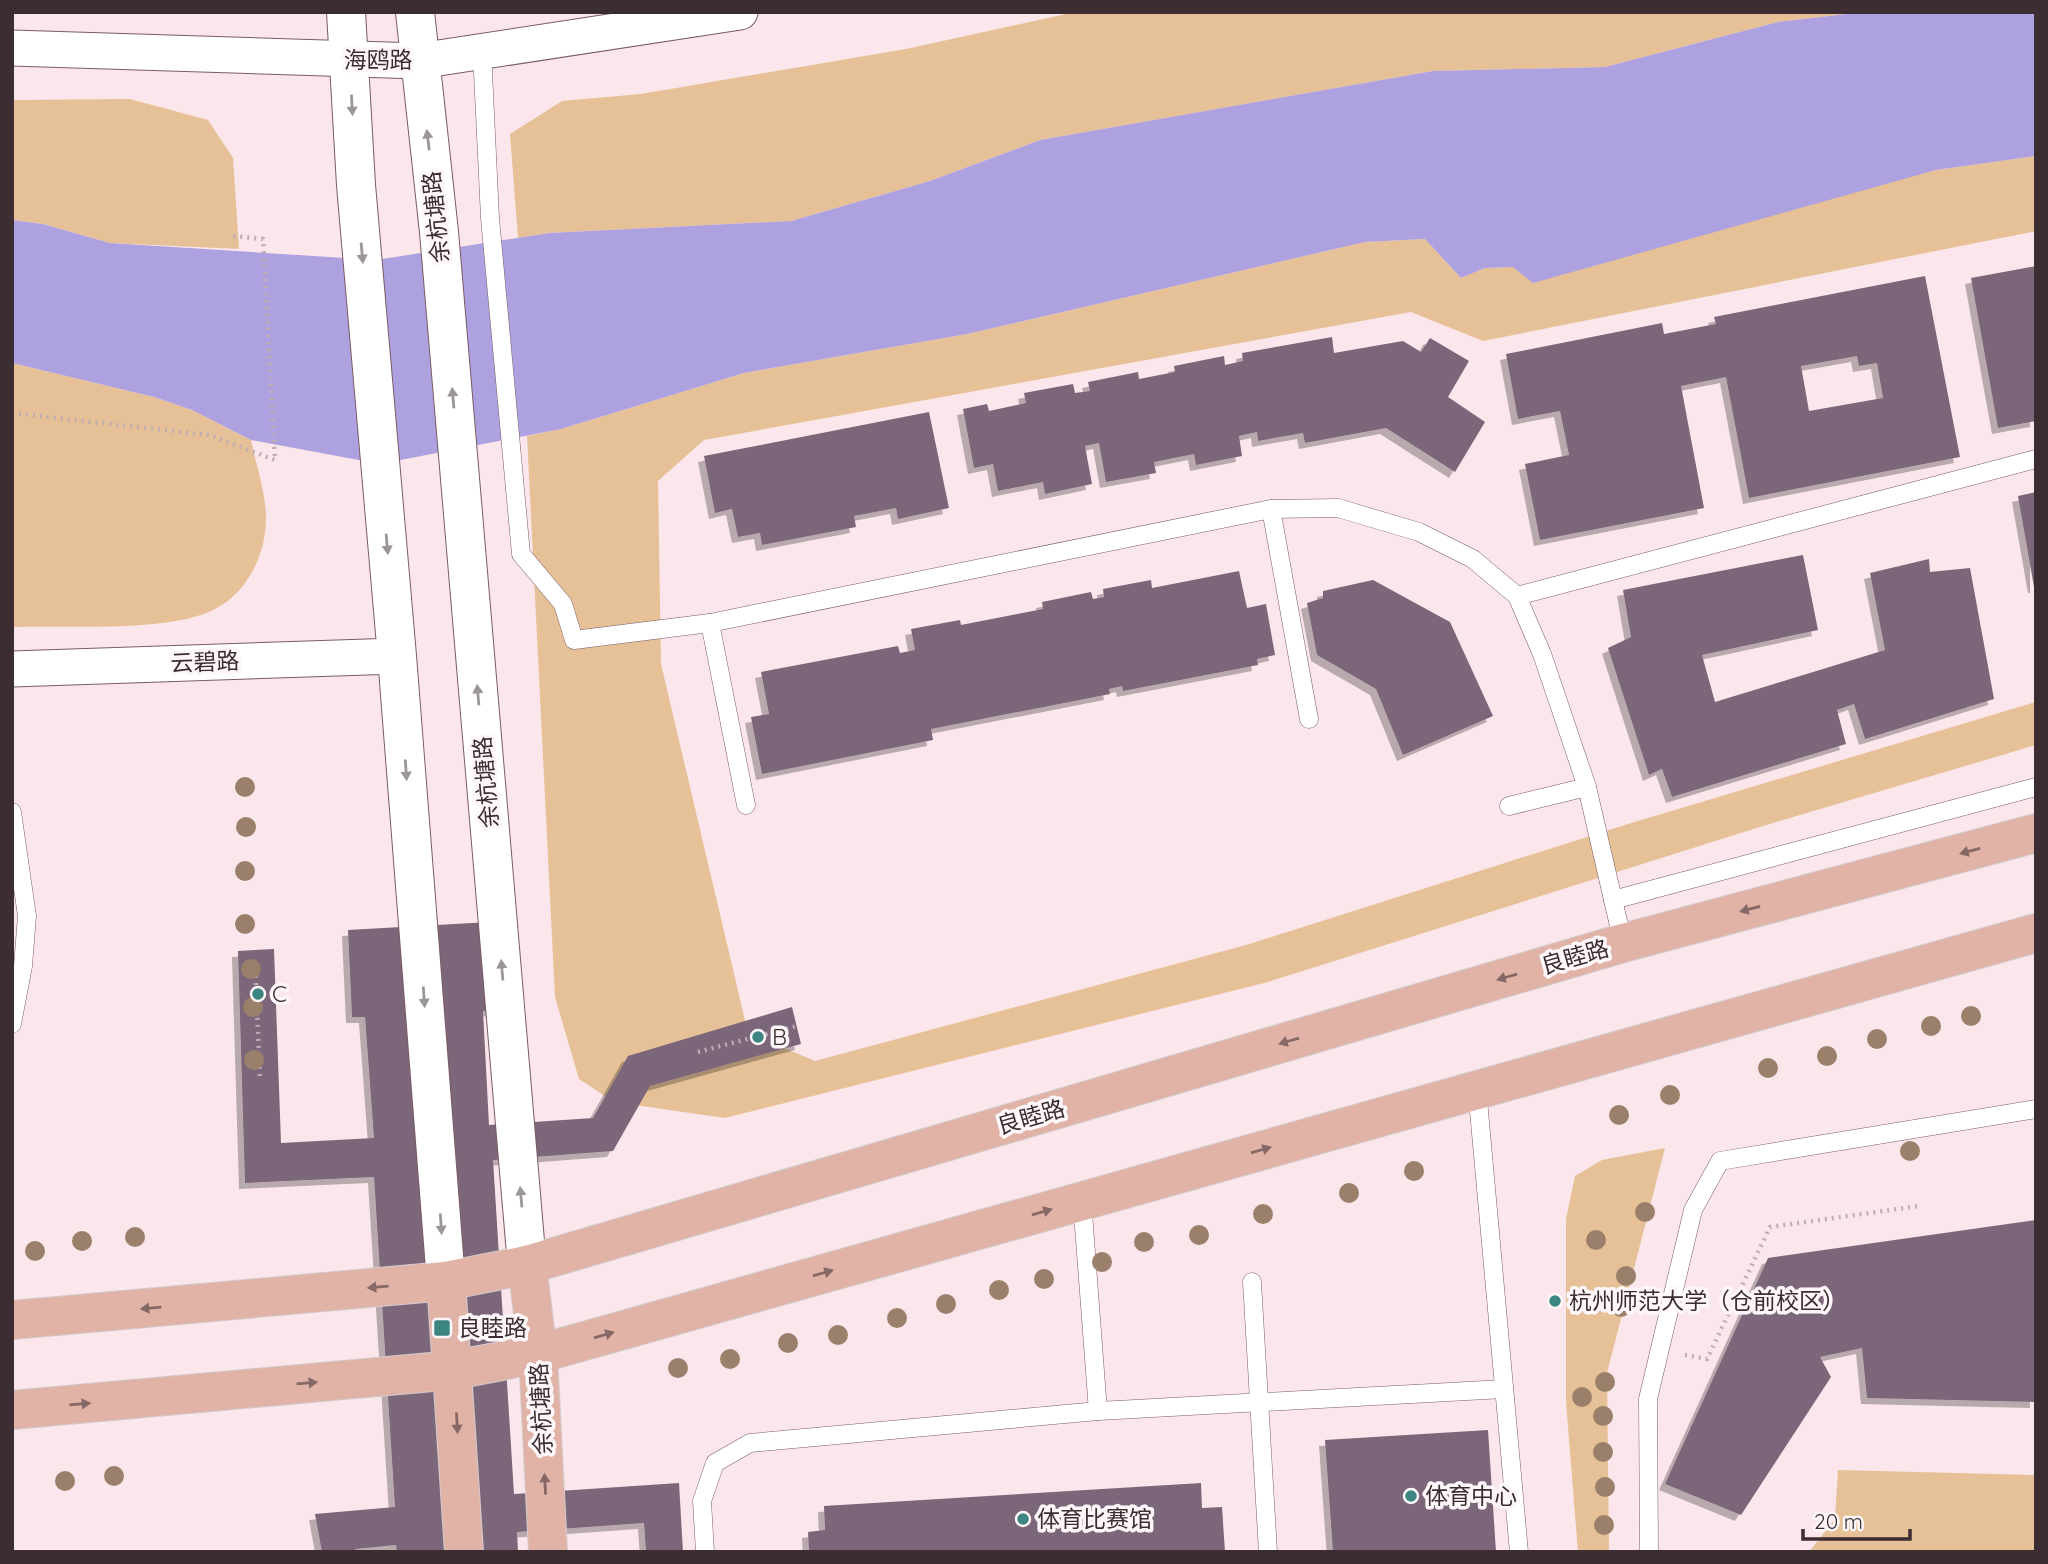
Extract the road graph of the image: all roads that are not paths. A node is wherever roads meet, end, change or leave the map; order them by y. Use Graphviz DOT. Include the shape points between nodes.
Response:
graph roads {
  1 [pos="346,12"];
  2 [pos="415,12"];
  3 [pos="740,12"];
  4 [pos="12,48"];
  5 [pos="482,51"];
  6 [pos="349,61"];
  7 [pos="419,61"];
  8 [pos="2036,459"];
  9 [pos="1271,509"];
  10 [pos="1517,596"];
  11 [pos="710,624"];
  12 [pos="397,656"];
  13 [pos="12,668"];
  14 [pos="1309,719"];
  15 [pos="1587,787"];
  16 [pos="2036,787"];
  17 [pos="746,805"];
  18 [pos="1509,806"];
  19 [pos="12,812"];
  20 [pos="2036,833"];
  21 [pos="1613,900"];
  22 [pos="2036,933"];
  23 [pos="1623,943"];
  24 [pos="12,1024"];
  25 [pos="1477,1089"];
  26 [pos="2036,1110"];
  27 [pos="1083,1200"];
  28 [pos="527,1265"];
  29 [pos="446,1281"];
  30 [pos="1252,1282"];
  31 [pos="12,1320"];
  32 [pos="538,1354"];
  33 [pos="454,1370"];
  34 [pos="1504,1389"];
  35 [pos="1259,1402"];
  36 [pos="12,1410"];
  37 [pos="1098,1411"];
  38 [pos="464,1552"];
  39 [pos="548,1552"];
  40 [pos="705,1552"];
  41 [pos="1268,1552"];
  42 [pos="1519,1552"];
  43 [pos="1649,1552"];
  1 -- 6 [label="main road"];
  2 -- 7 [label="main road, 余杭塘路"];
  3 -- 5 [label="street, 海鸥路"];
  4 -- 6 [label="street, 海鸥路"];
  5 -- 7 [label="street, 海鸥路"];
  5 -- 11 [label="lane" via="490,218 521,554 563,604 574,640"];
  6 -- 7 [label="street, 海鸥路"];
  6 -- 12 [label="main road, one-way"];
  28 -- 7 [label="main road, 余杭塘路, one-way" via="439,232"];
  8 -- 10 [label="lane"];
  9 -- 10 [label="lane" via="1338,508 1419,532 1473,559"];
  9 -- 11 [label="lane"];
  9 -- 14 [label="lane"];
  10 -- 15 [label="lane" via="1542,654"];
  11 -- 17 [label="lane"];
  12 -- 13 [label="street, 云碧路"];
  12 -- 29 [label="main road, one-way"];
  15 -- 18 [label="lane"];
  15 -- 21 [label="lane"];
  16 -- 21 [label="lane"];
  19 -- 24 [label="lane" via="27,916"];
  20 -- 23 [label="main road, 良睦路, one-way"];
  21 -- 23 [label="lane"];
  22 -- 25 [label="main road"];
  23 -- 28 [label="main road, 良睦路, one-way"];
  27 -- 25 [label="main road, one-way"];
  25 -- 34 [label="lane"];
  26 -- 43 [label="lane" via="1720,1161 1693,1210 1648,1399"];
  32 -- 27 [label="main road, one-way"];
  27 -- 37 [label="lane"];
  28 -- 29 [label="main road, 良睦路"];
  28 -- 32 [label="main road, 余杭塘路"];
  29 -- 31 [label="main road, 良睦路, one-way"];
  29 -- 33 [label="main road"];
  30 -- 35 [label="lane"];
  32 -- 33 [label="main road"];
  39 -- 32 [label="main road, 余杭塘路, one-way"];
  36 -- 33 [label="main road, one-way"];
  33 -- 38 [label="main road, one-way"];
  34 -- 35 [label="lane"];
  34 -- 42 [label="lane"];
  35 -- 37 [label="lane"];
  35 -- 41 [label="lane"];
  37 -- 40 [label="lane" via="750,1443 715,1463 702,1501"];
}
